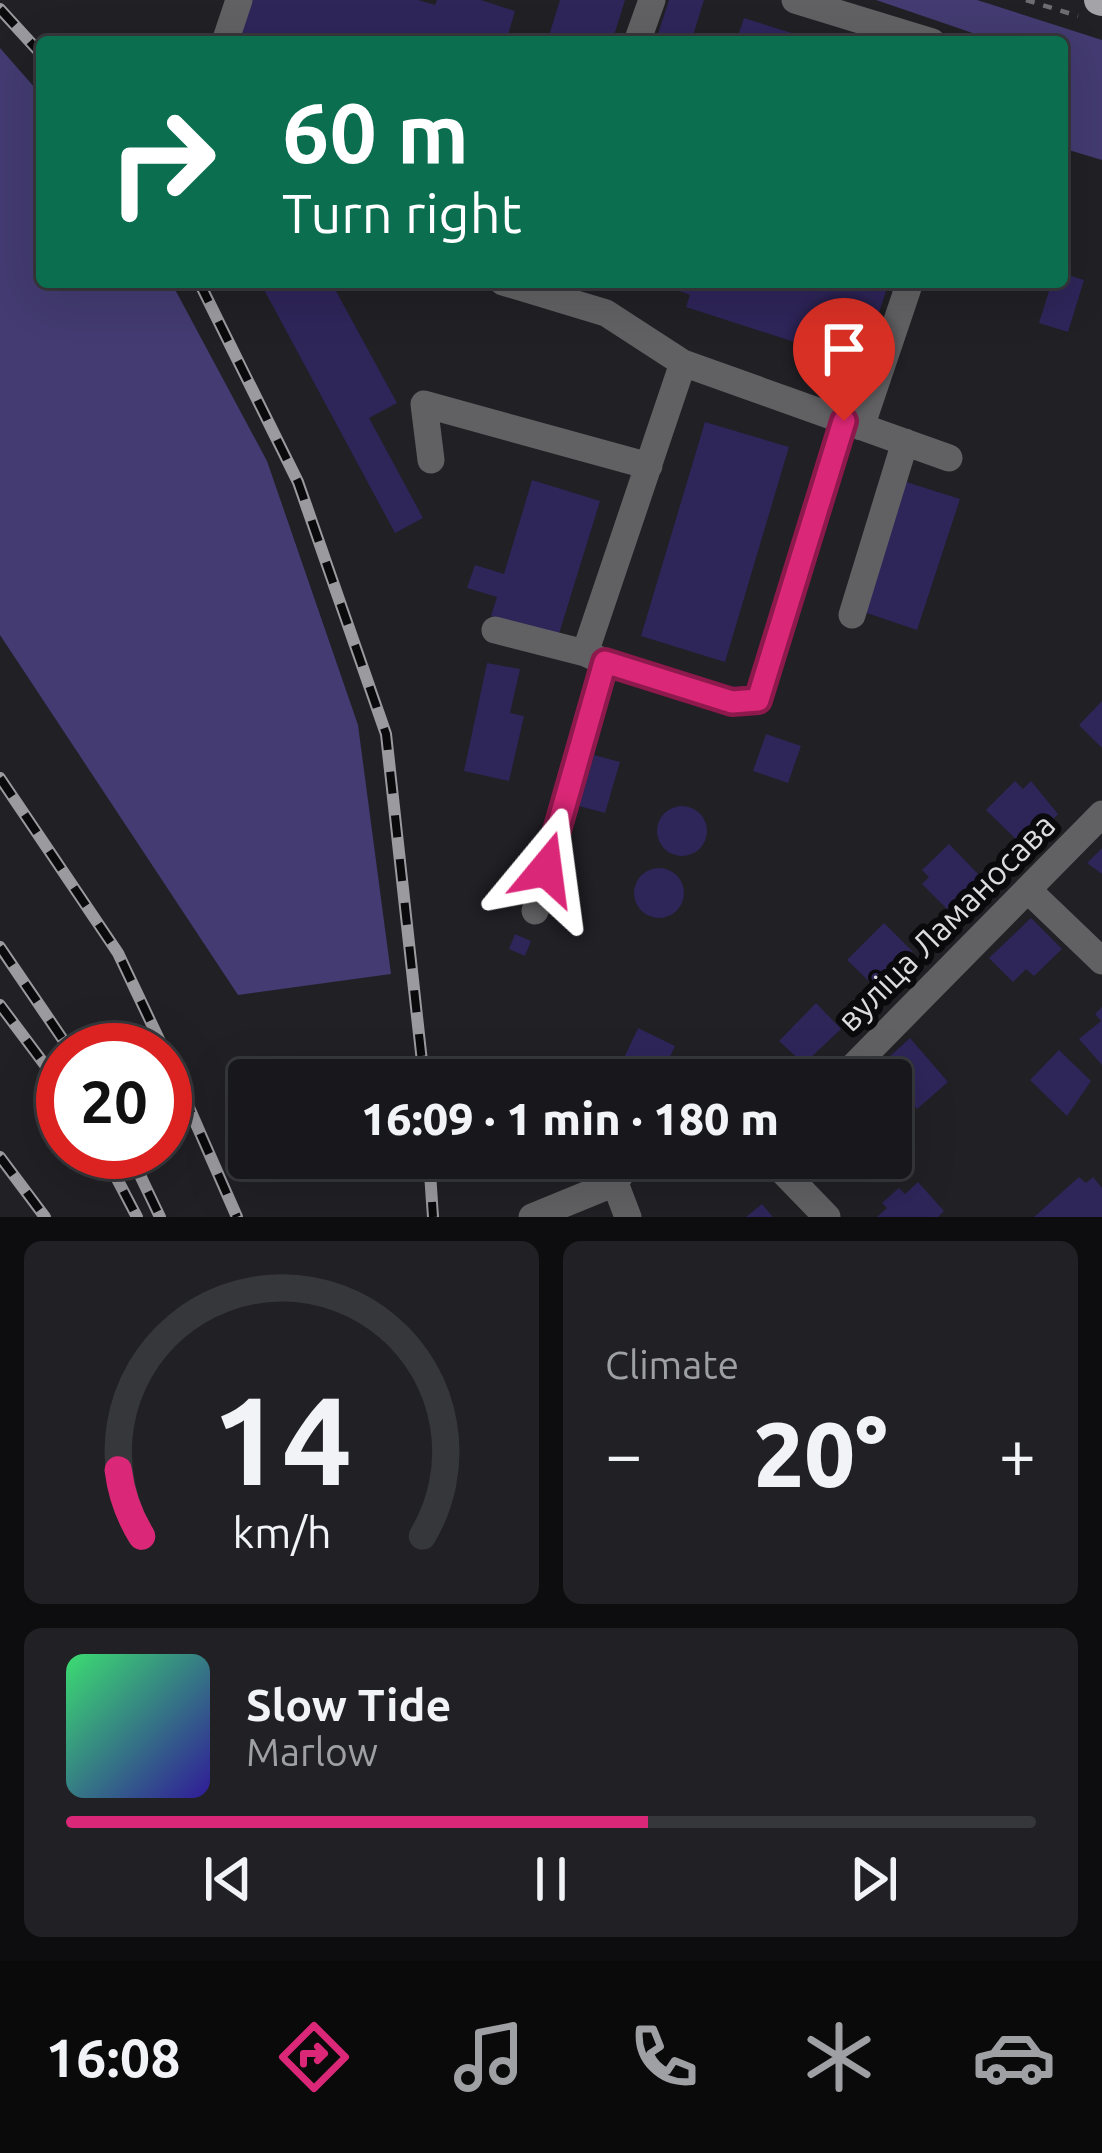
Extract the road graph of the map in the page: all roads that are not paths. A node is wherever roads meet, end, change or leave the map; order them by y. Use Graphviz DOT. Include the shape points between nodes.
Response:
graph roads {
  1 [pos="239,0"];
  2 [pos="652,0"];
  3 [pos="795,0"];
  4 [pos="226,36"];
  5 [pos="639,36"];
  6 [pos="912,36"];
  7 [pos="523,288"];
  8 [pos="908,288"];
  9 [pos="683,363"];
  10 [pos="852,424"];
  11 [pos="905,442"];
  12 [pos="949,458"];
  13 [pos="431,460"];
  14 [pos="649,466"];
  15 [pos="852,615"];
  16 [pos="495,630"];
  17 [pos="595,657"];
  18 [pos="1102,814"];
  19 [pos="1029,891"];
  20 [pos="535,911"];
  21 [pos="1102,961"];
  22 [pos="861,1059"];
  23 [pos="619,1179"];
  24 [pos="790,1179"];
  25 [pos="616,1184"];
  26 [pos="532,1217"];
  27 [pos="628,1217"];
  28 [pos="827,1217"];
  1 -- 4 [label="street"];
  2 -- 5 [label="street"];
  3 -- 6 [label="street"];
  7 -- 9 [label="street" via="606,313"];
  8 -- 10 [label="street"];
  9 -- 10 [label="street"];
  9 -- 14 [label="street"];
  10 -- 11 [label="street"];
  10 -- 17 [label="street" via="758,700 732,702"];
  11 -- 12 [label="street"];
  11 -- 15 [label="street"];
  13 -- 14 [label="street" via="424,404"];
  14 -- 17 [label="street"];
  16 -- 17 [label="street"];
  17 -- 20 [label="street"];
  18 -- 19 [label="street, вуліца Ламаносава"];
  19 -- 21 [label="street"];
  19 -- 22 [label="street, вуліца Ламаносава"];
  23 -- 25 [label="street"];
  24 -- 28 [label="street"];
  25 -- 26 [label="street"];
  25 -- 27 [label="street"];
}
